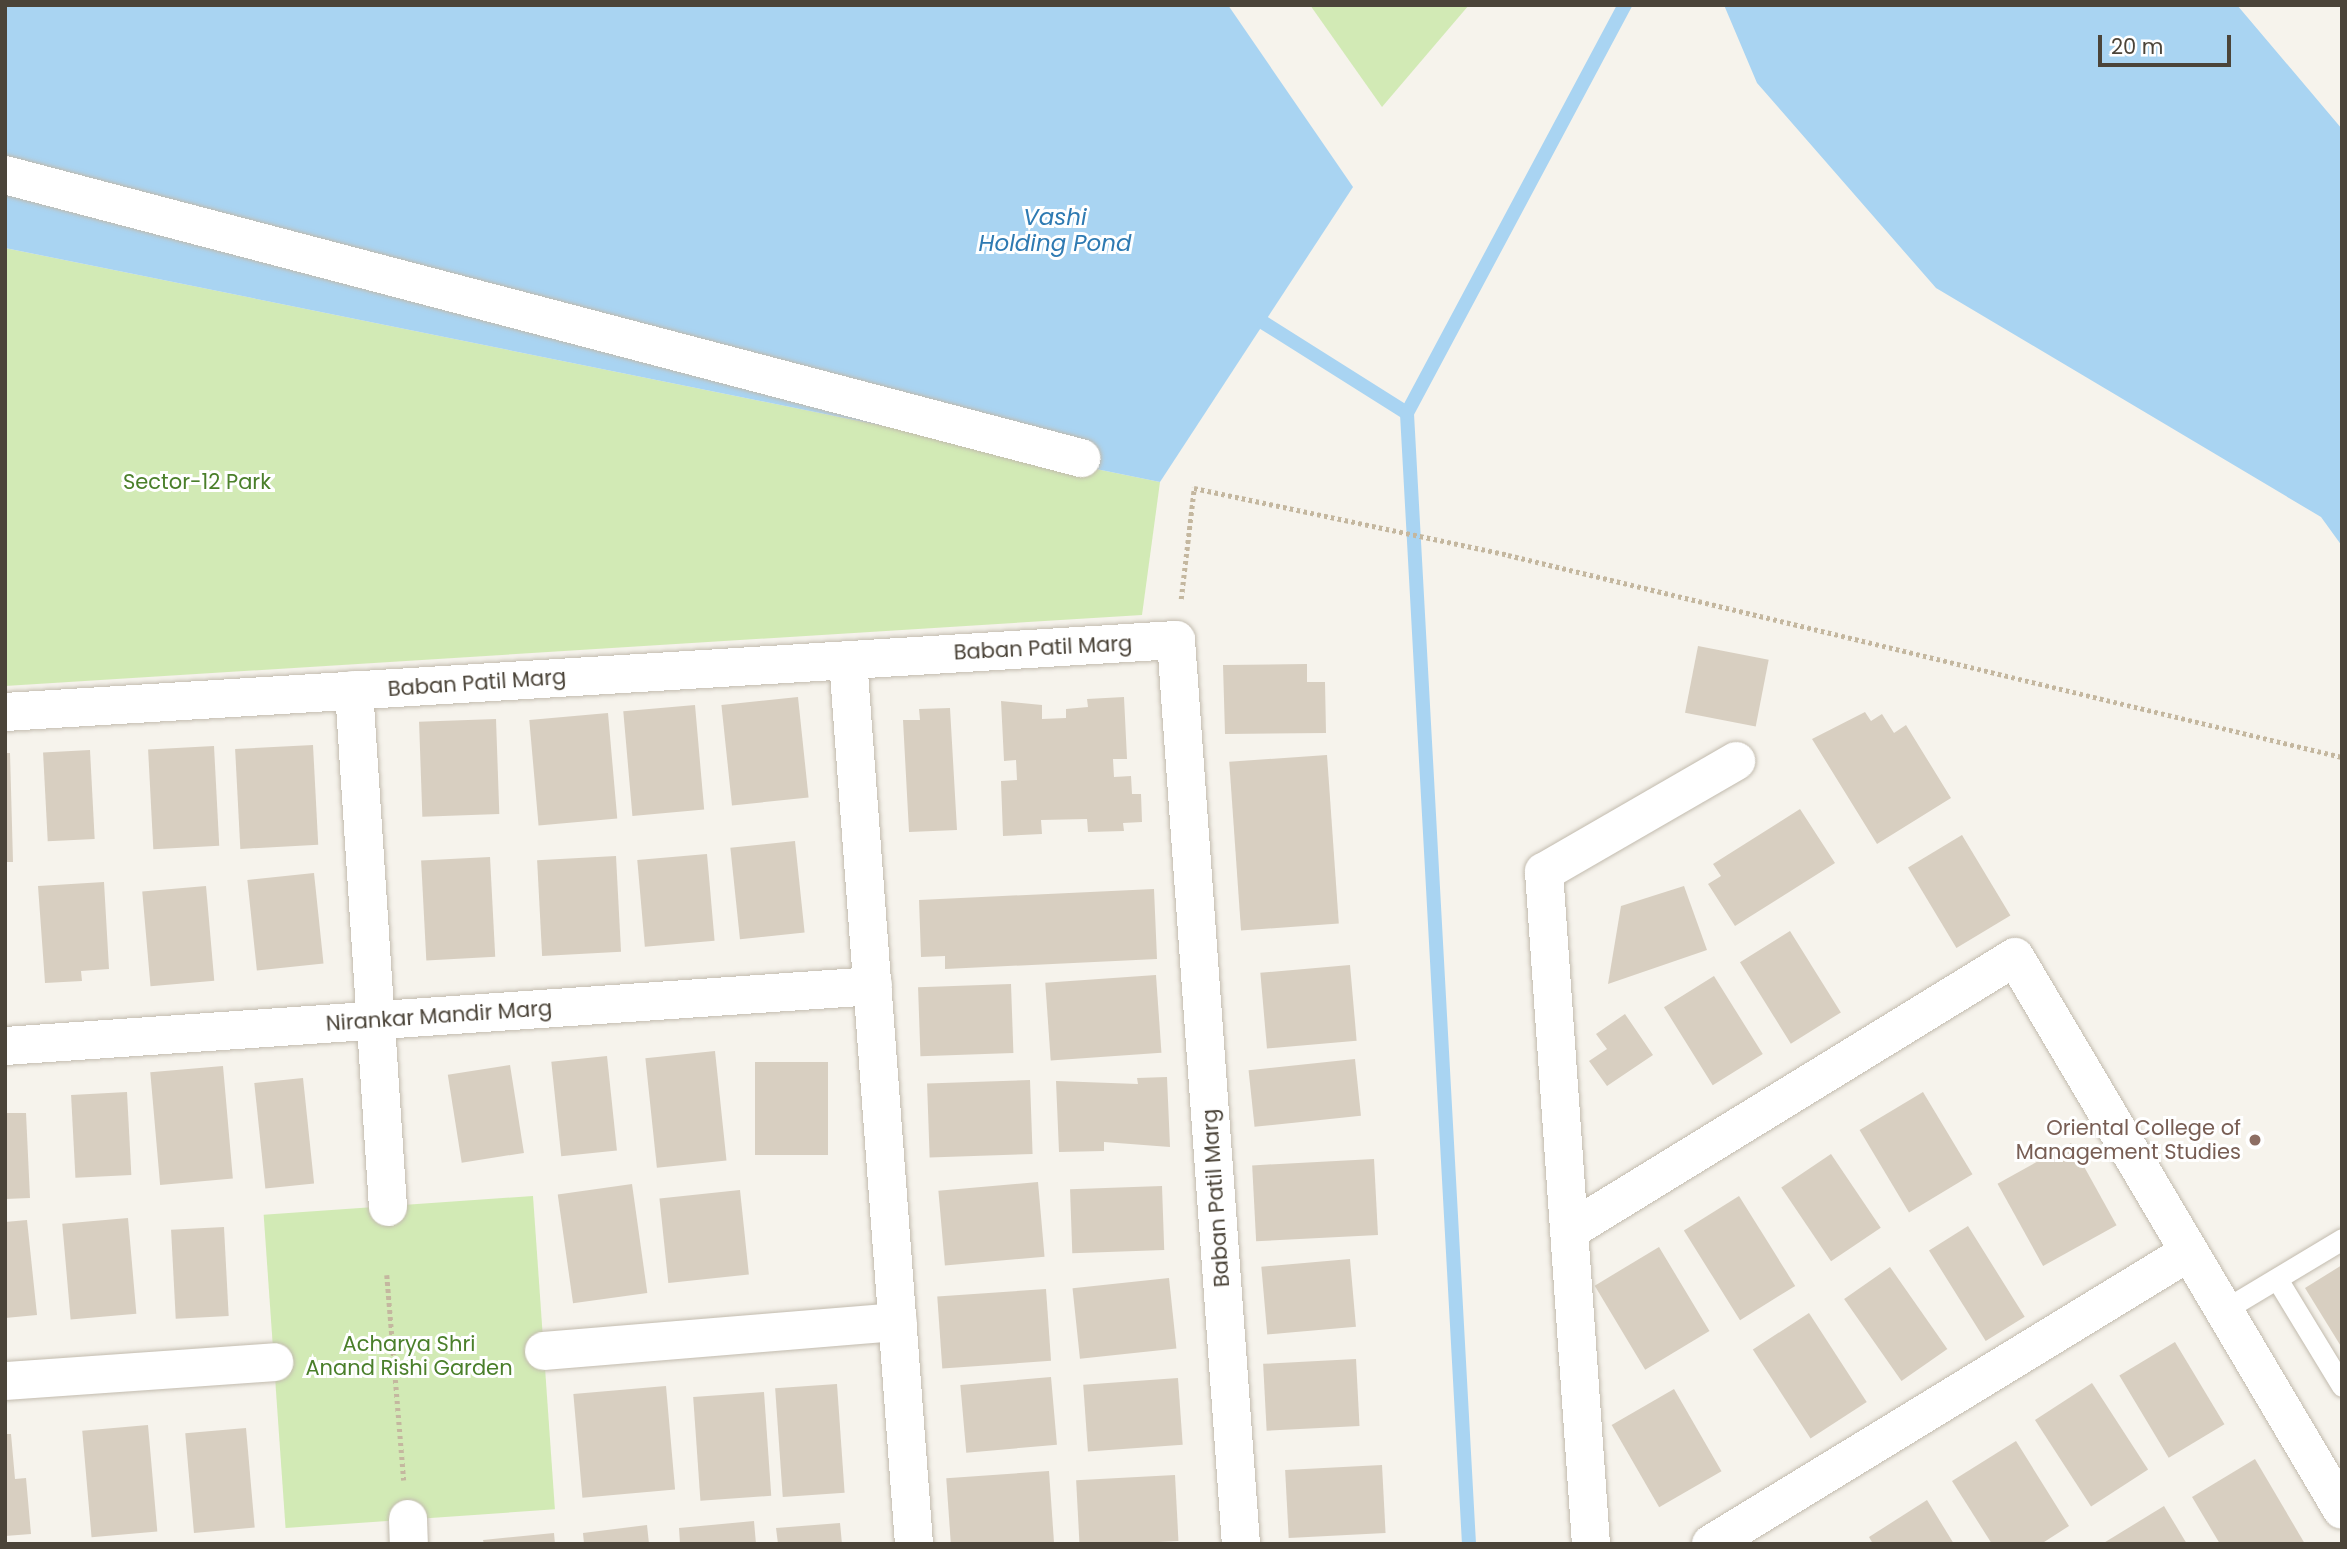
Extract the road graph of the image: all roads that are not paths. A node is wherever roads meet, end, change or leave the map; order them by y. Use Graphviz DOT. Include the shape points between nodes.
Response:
graph roads {
  1 [pos="5,175"];
  2 [pos="1081,458"];
  3 [pos="848,660"];
  4 [pos="354,690"];
  5 [pos="5,712"];
  6 [pos="1736,761"];
  7 [pos="873,986"];
  8 [pos="376,1020"];
  9 [pos="5,1046"];
  10 [pos="388,1207"];
  11 [pos="1569,1231"];
  12 [pos="2342,1239"];
  13 [pos="2189,1252"];
  14 [pos="2277,1279"];
  15 [pos="2224,1310"];
  16 [pos="898,1322"];
  17 [pos="544,1351"];
  18 [pos="274,1362"];
  19 [pos="5,1381"];
  20 [pos="2342,1386"];
  21 [pos="2342,1510"];
  22 [pos="914,1544"];
  23 [pos="1241,1544"];
  24 [pos="1591,1544"];
  25 [pos="1712,1544"];
  1 -- 2 [label="street"];
  3 -- 4 [label="street, Baban Patil Marg"];
  3 -- 7 [label="street"];
  3 -- 23 [label="street, Baban Patil Marg" via="1176,640"];
  4 -- 5 [label="street, Baban Patil Marg"];
  4 -- 8 [label="street"];
  6 -- 11 [label="street" via="1544,873"];
  7 -- 8 [label="street, Nirankar Mandir Marg"];
  7 -- 16 [label="street"];
  8 -- 9 [label="street, Nirankar Mandir Marg"];
  8 -- 10 [label="street"];
  11 -- 13 [label="street" via="2015,957"];
  11 -- 24 [label="street"];
  12 -- 14 [label="lane"];
  13 -- 15 [label="street"];
  13 -- 25 [label="street"];
  14 -- 15 [label="lane"];
  14 -- 20 [label="lane"];
  15 -- 21 [label="street"];
  16 -- 17 [label="street"];
  16 -- 22 [label="street"];
  18 -- 19 [label="street"];
}
